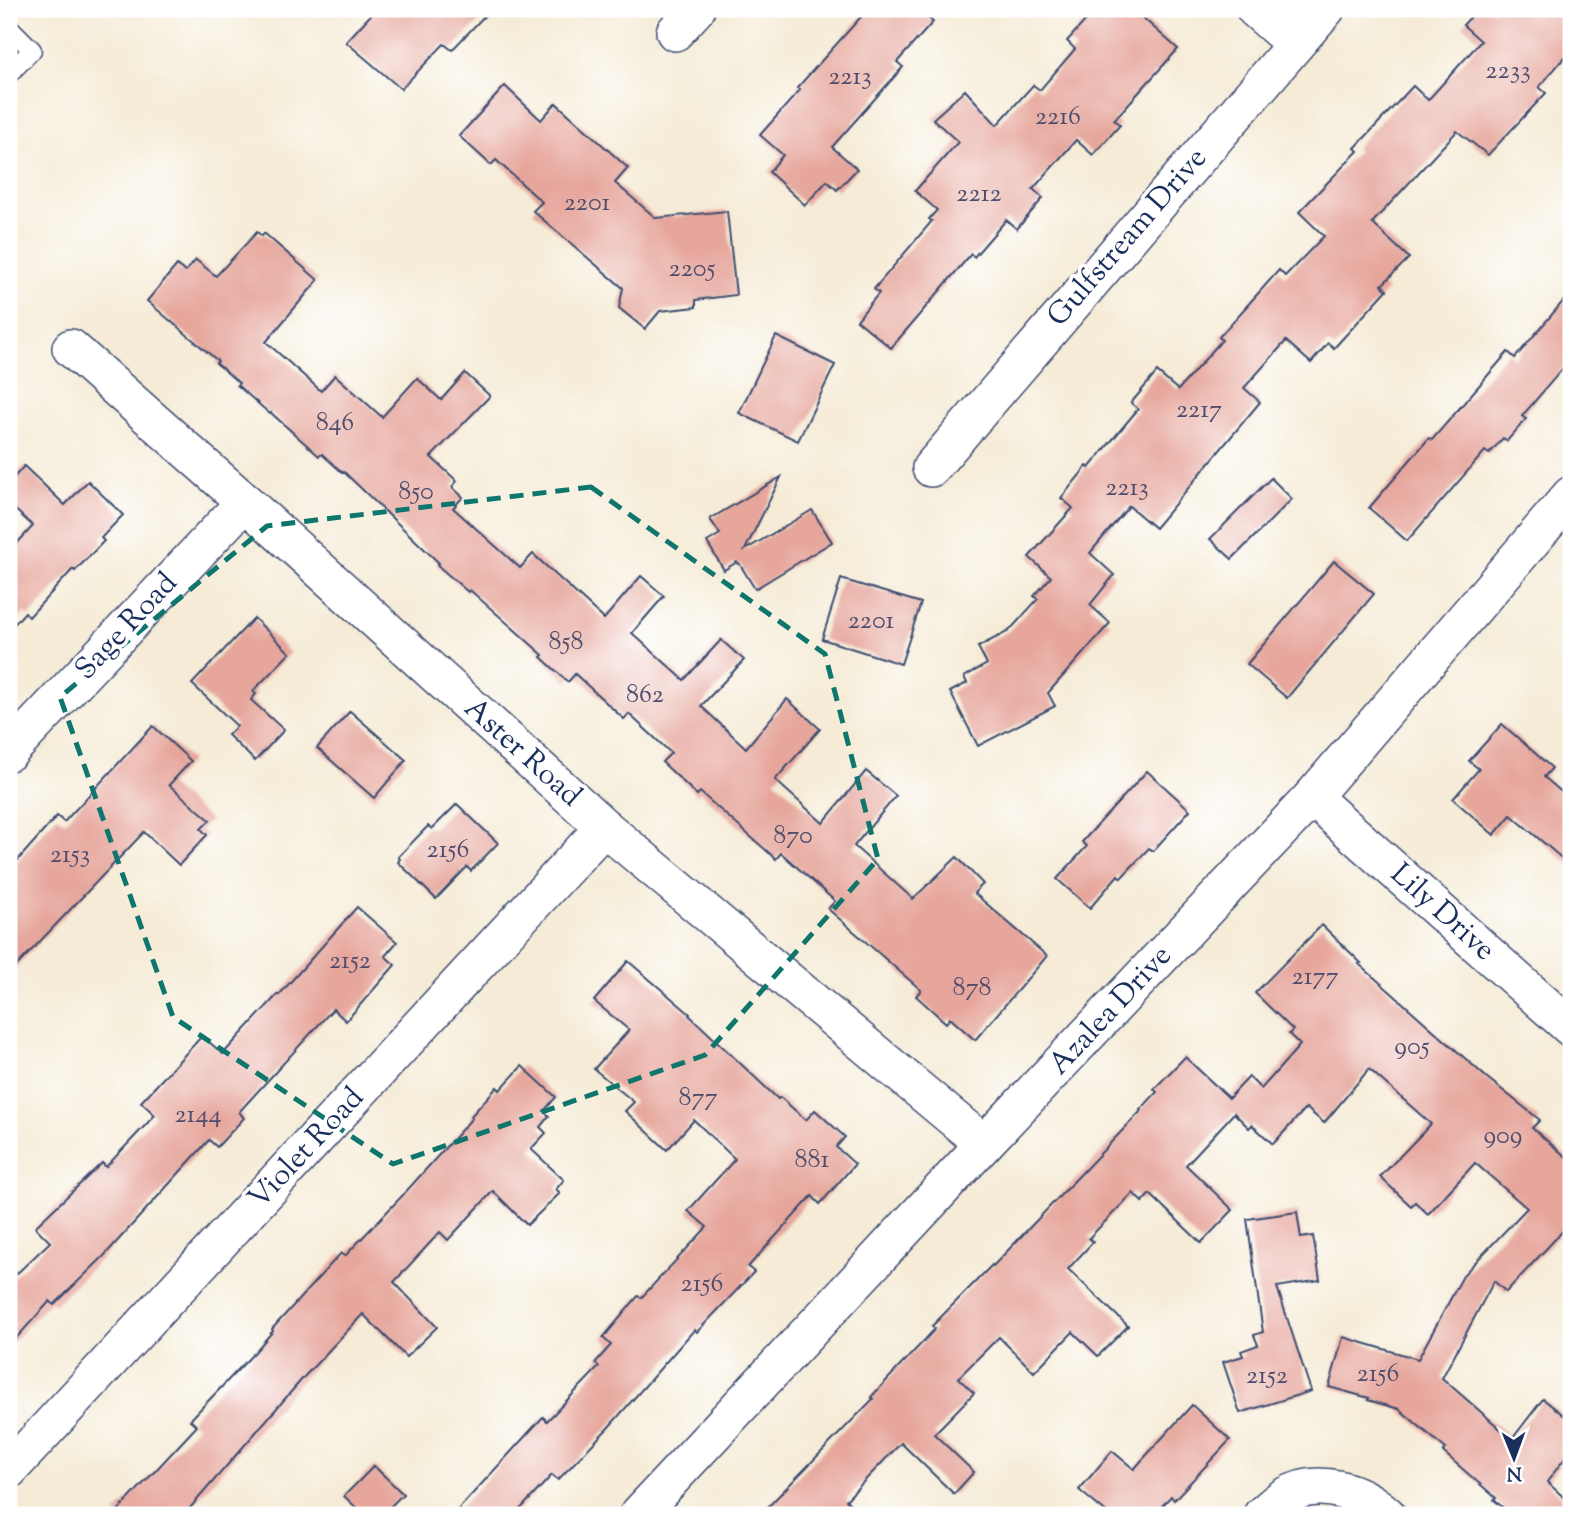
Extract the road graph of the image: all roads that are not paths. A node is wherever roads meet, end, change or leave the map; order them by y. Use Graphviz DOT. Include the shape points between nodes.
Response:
graph roads {
  1 [pos="1255,9"];
  2 [pos="1326,9"];
  3 [pos="9,27"];
  4 [pos="1295,44"];
  5 [pos="9,74"];
  6 [pos="71,348"];
  7 [pos="931,468"];
  8 [pos="1571,495"];
  9 [pos="245,502"];
  10 [pos="9,752"];
  11 [pos="1312,797"];
  12 [pos="604,827"];
  13 [pos="1571,1028"];
  14 [pos="984,1144"];
  15 [pos="9,1470"];
  16 [pos="638,1515"];
  17 [pos="1262,1515"];
  18 [pos="1387,1515"];
  1 -- 4 [label="street"];
  2 -- 4 [label="street, Gulfstream Drive"];
  3 -- 5 [label="lane" via="32,50"];
  4 -- 7 [label="street, Gulfstream Drive"];
  6 -- 9 [label="street, Aster Road"];
  8 -- 11 [label="street, Azalea Drive"];
  9 -- 10 [label="street, Sage Road"];
  9 -- 12 [label="street, Aster Road"];
  11 -- 13 [label="street, Lily Drive"];
  11 -- 14 [label="street, Azalea Drive"];
  12 -- 14 [label="street, Aster Road"];
  12 -- 15 [label="street, Violet Road"];
  14 -- 16 [label="street, Azalea Drive"];
  17 -- 18 [label="street" via="1285,1496 1314,1486 1342,1489 1375,1504"];
}
